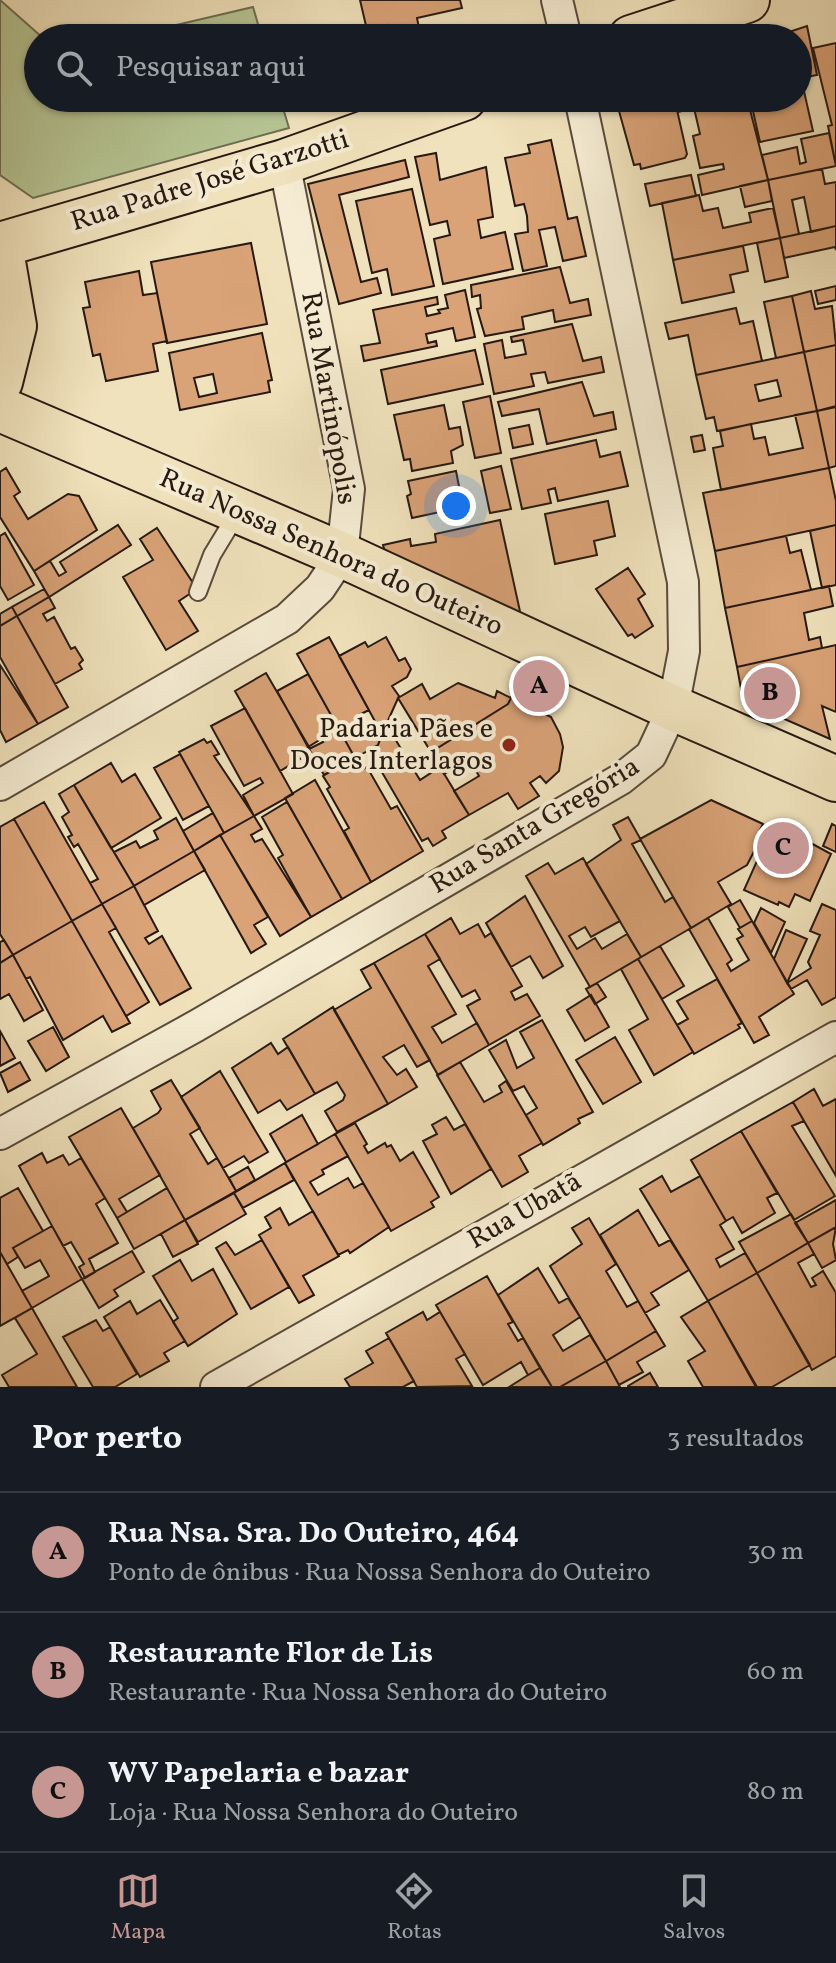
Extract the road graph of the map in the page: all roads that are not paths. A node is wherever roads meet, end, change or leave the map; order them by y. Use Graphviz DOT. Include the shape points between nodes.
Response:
graph roads {
  1 [pos="557,0"];
  2 [pos="747,0"];
  3 [pos="563,24"];
  4 [pos="674,24"];
  5 [pos="425,112"];
  6 [pos="583,112"];
  7 [pos="284,162"];
  8 [pos="0,245"];
  9 [pos="0,382"];
  10 [pos="0,409"];
  11 [pos="238,511"];
  12 [pos="342,555"];
  13 [pos="198,592"];
  14 [pos="673,708"];
  15 [pos="836,779"];
  16 [pos="0,785"];
  17 [pos="836,1037"];
  18 [pos="0,1134"];
  19 [pos="216,1387"];
  1 -- 3 [label="street"];
  2 -- 4 [label="main road"];
  5 -- 7 [label="main road, Rua Padre José Garzotti"];
  6 -- 14 [label="street, Rua Santa Gregória" via="683,582 684,651"];
  7 -- 8 [label="main road, Rua Padre José Garzotti"];
  7 -- 12 [label="street, Rua Martinópolis" via="349,489"];
  8 -- 9 [label="main road" via="14,326"];
  10 -- 11 [label="main road, Rua Nossa Senhora do Outeiro"];
  11 -- 12 [label="main road, Rua Nossa Senhora do Outeiro"];
  11 -- 13 [label="lane"];
  12 -- 14 [label="main road, Rua Nossa Senhora do Outeiro"];
  12 -- 16 [label="street, Rua Martinópolis" via="320,588 287,619"];
  14 -- 15 [label="main road, Rua Nossa Senhora do Outeiro"];
  14 -- 18 [label="street, Rua Santa Gregória" via="651,755 621,779"];
  17 -- 19 [label="street, Rua Ubatã"];
}
